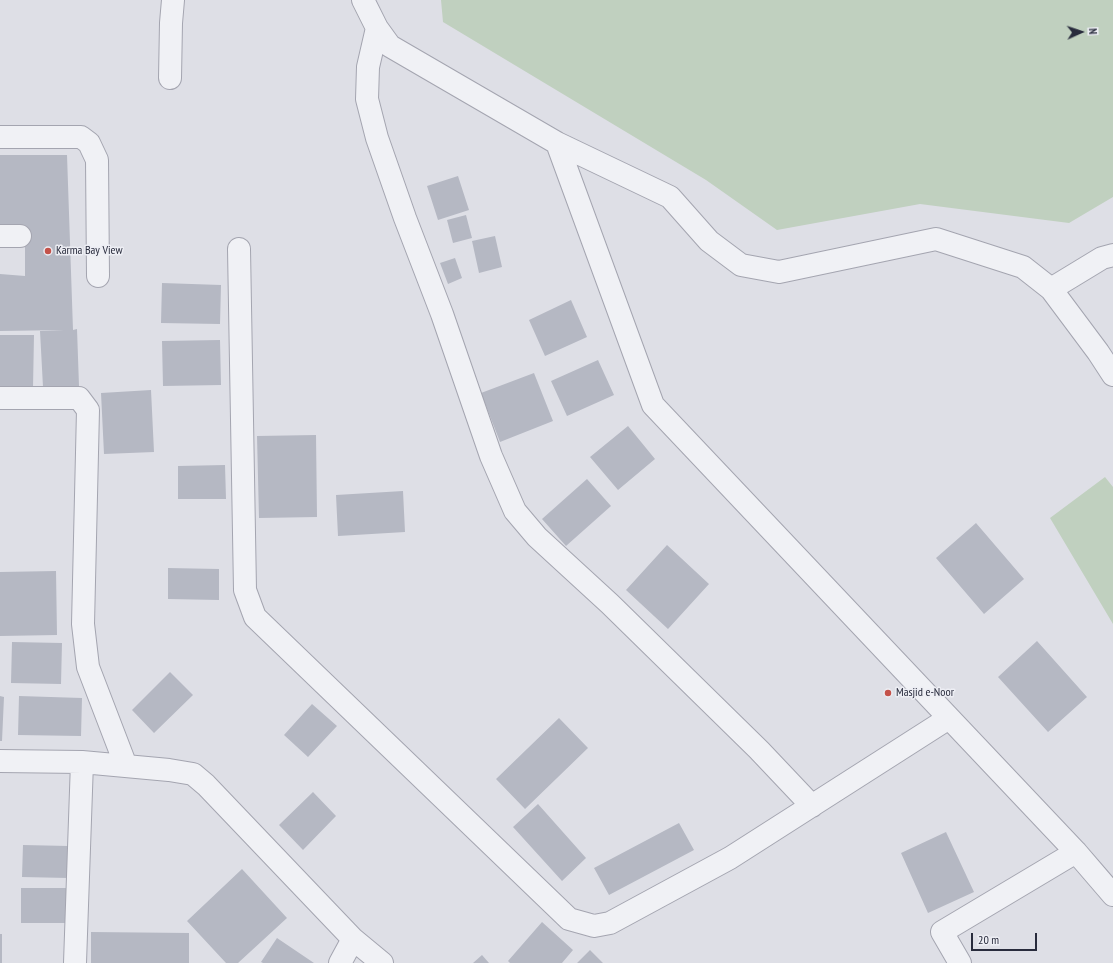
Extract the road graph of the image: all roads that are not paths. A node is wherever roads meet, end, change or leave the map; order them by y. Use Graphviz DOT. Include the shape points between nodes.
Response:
graph roads {
  1 [pos="174,0"];
  2 [pos="362,0"];
  3 [pos="377,28"];
  4 [pos="170,78"];
  5 [pos="0,137"];
  6 [pos="557,143"];
  7 [pos="239,249"];
  8 [pos="1113,255"];
  9 [pos="98,276"];
  10 [pos="1051,289"];
  11 [pos="1113,375"];
  12 [pos="0,398"];
  13 [pos="949,718"];
  14 [pos="0,761"];
  15 [pos="82,762"];
  16 [pos="126,766"];
  17 [pos="812,806"];
  18 [pos="1076,852"];
  19 [pos="1113,894"];
  20 [pos="354,939"];
  21 [pos="75,963"];
  22 [pos="340,963"];
  23 [pos="382,963"];
  24 [pos="960,963"];
  1 -- 4 [label="street"];
  2 -- 3 [label="street"];
  3 -- 6 [label="street" via="390,46"];
  3 -- 17 [label="street" via="368,67 367,99 377,138 491,456 515,511 537,537 610,604 759,750"];
  5 -- 9 [label="street" via="81,137 89,143 97,160"];
  6 -- 10 [label="street" via="670,197 709,241 742,265 779,272 936,239 1023,267"];
  6 -- 13 [label="street" via="653,405"];
  7 -- 17 [label="street" via="245,590 255,617 288,650 561,912 581,924 594,926 610,923 730,858"];
  8 -- 10 [label="street" via="1102,258"];
  10 -- 11 [label="street"];
  12 -- 16 [label="street" via="80,398 88,410 82,624 88,667"];
  13 -- 17 [label="street"];
  13 -- 18 [label="street"];
  14 -- 15 [label="street"];
  15 -- 16 [label="street"];
  15 -- 21 [label="street"];
  16 -- 20 [label="street" via="193,774"];
  18 -- 19 [label="street"];
  18 -- 24 [label="street" via="942,932"];
  20 -- 22 [label="street"];
  20 -- 23 [label="street"];
}
